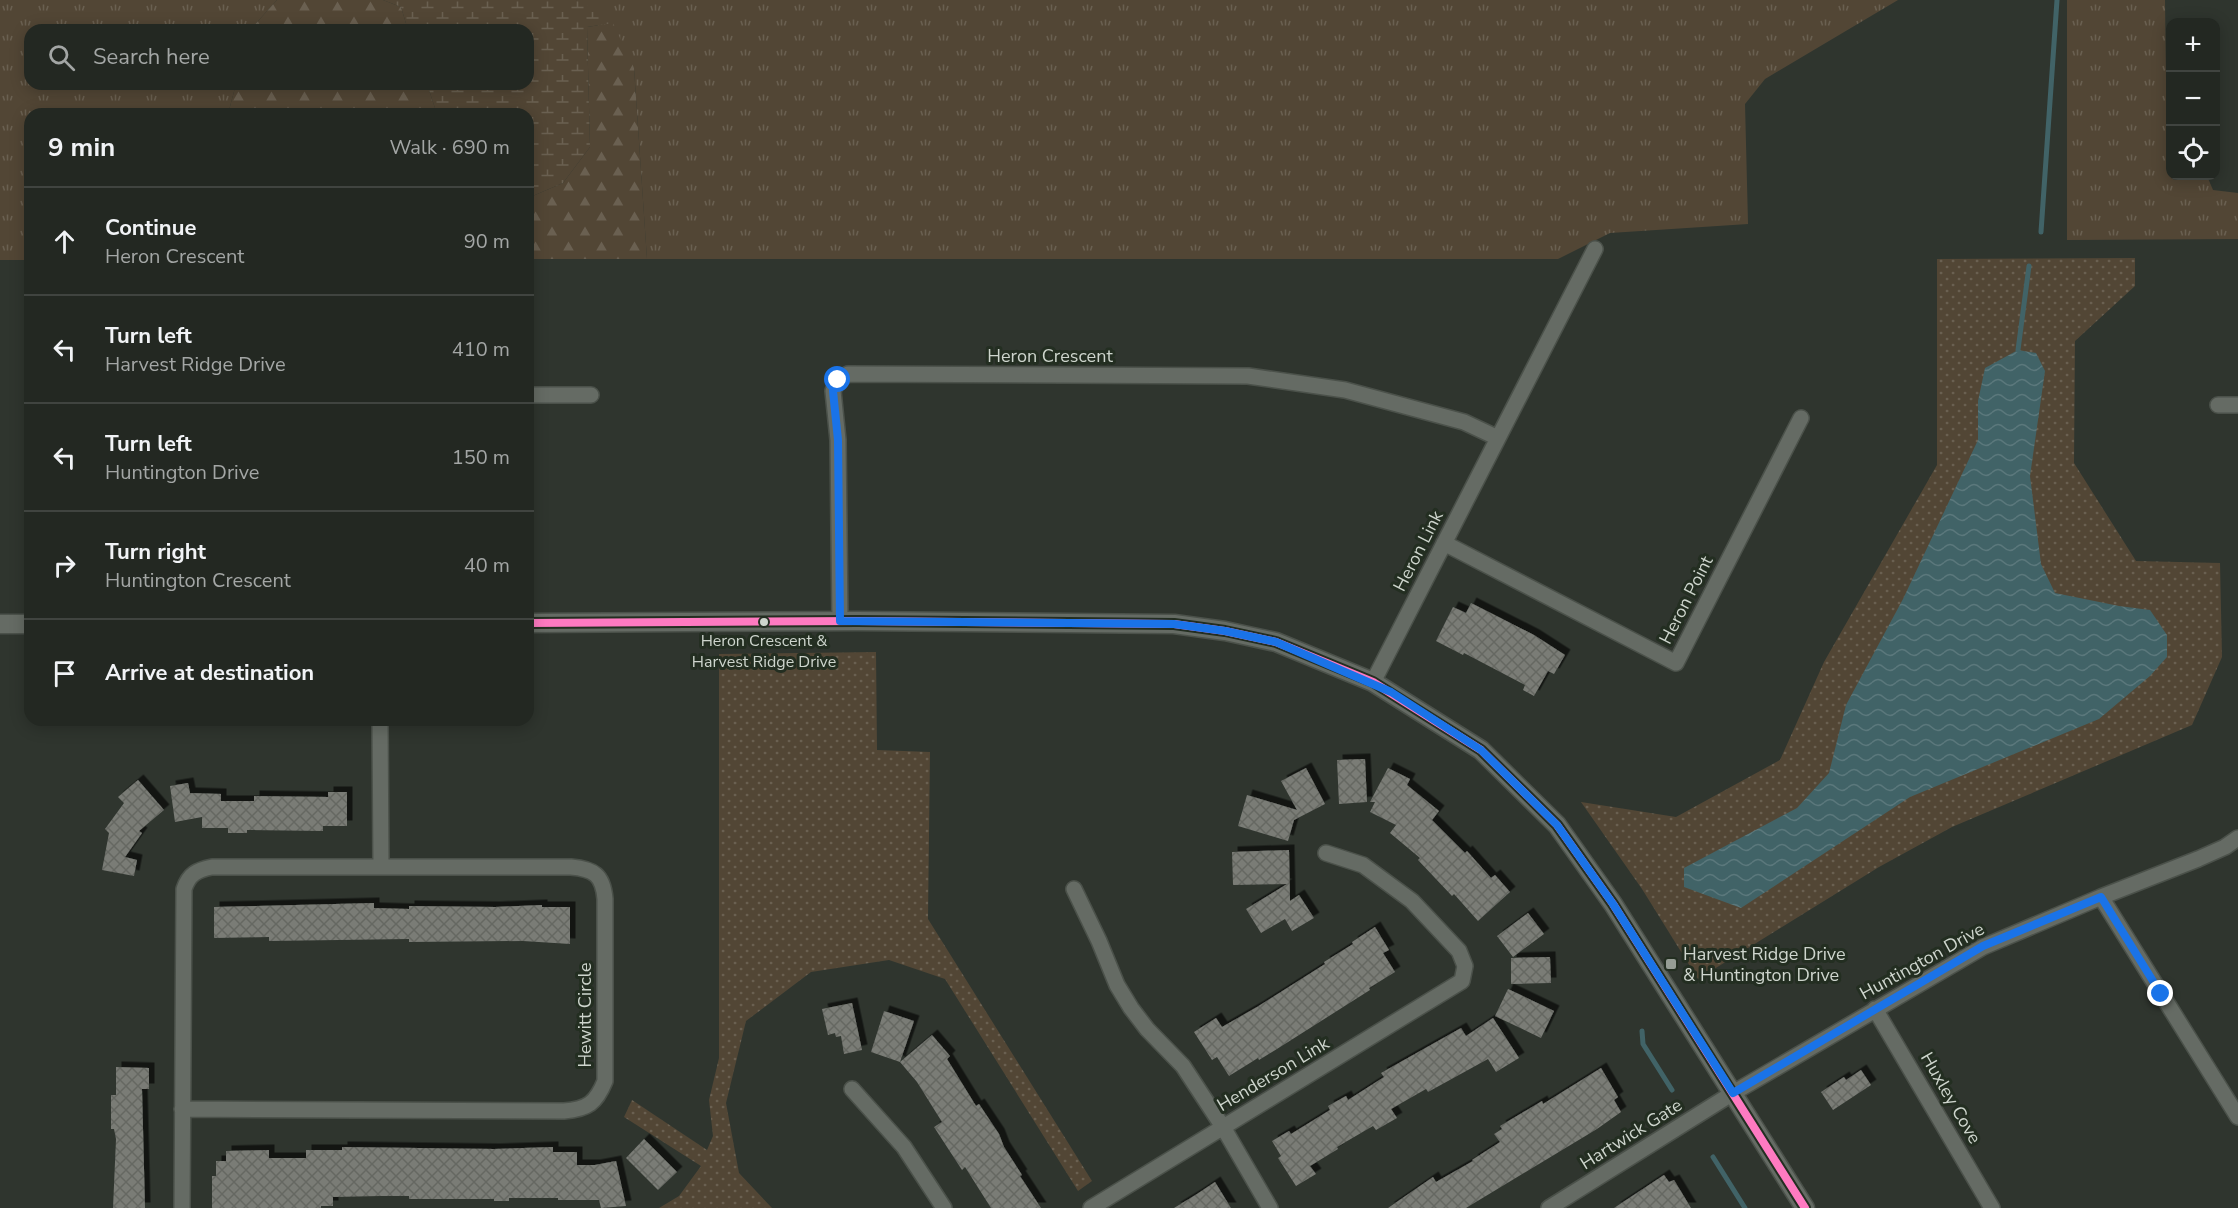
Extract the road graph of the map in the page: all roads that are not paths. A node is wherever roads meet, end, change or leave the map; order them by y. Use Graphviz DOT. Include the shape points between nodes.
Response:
graph roads {
  1 [pos="1595,249"];
  2 [pos="534,395"];
  3 [pos="591,395"];
  4 [pos="2218,405"];
  5 [pos="2238,405"];
  6 [pos="1801,418"];
  7 [pos="1498,438"];
  8 [pos="1444,543"];
  9 [pos="840,621"];
  10 [pos="534,623"];
  11 [pos="0,624"];
  12 [pos="24,624"];
  13 [pos="1373,682"];
  14 [pos="380,726"];
  15 [pos="2238,838"];
  16 [pos="1326,853"];
  17 [pos="381,866"];
  18 [pos="1074,889"];
  19 [pos="2101,897"];
  20 [pos="1875,1009"];
  21 [pos="852,1089"];
  22 [pos="1733,1093"];
  23 [pos="182,1109"];
  24 [pos="2238,1117"];
  25 [pos="1223,1127"];
  26 [pos="182,1208"];
  27 [pos="944,1208"];
  28 [pos="1091,1208"];
  29 [pos="1270,1208"];
  30 [pos="1549,1208"];
  31 [pos="1804,1208"];
  32 [pos="1992,1208"];
  1 -- 7 [label="street, Heron Link"];
  2 -- 3 [label="street"];
  4 -- 5 [label="street"];
  6 -- 8 [label="street, Heron Point" via="1676,663"];
  7 -- 8 [label="street, Heron Link"];
  7 -- 9 [label="street, Heron Crescent" via="1464,422 1346,390 1248,376 848,374 838,380 833,391 838,440"];
  8 -- 13 [label="street, Heron Link"];
  9 -- 10 [label="street"];
  9 -- 13 [label="street" via="1174,624 1276,642"];
  11 -- 12 [label="street"];
  13 -- 22 [label="street" via="1481,750 1557,825 1613,904"];
  14 -- 17 [label="street"];
  15 -- 19 [label="street, Huntington Drive" via="2198,859"];
  16 -- 25 [label="street, Henderson Link" via="1363,865 1412,900 1459,951 1465,966 1462,981"];
  17 -- 23 [label="street, Hewitt Circle" via="212,867 193,873 187,880"];
  17 -- 23 [label="street, Hewitt Circle" via="571,867 586,868 598,876 605,899 605,1081 600,1093 590,1105 564,1111"];
  18 -- 25 [label="street" via="1131,1008 1183,1066"];
  19 -- 20 [label="street, Huntington Drive" via="1983,946"];
  19 -- 24 [label="street"];
  20 -- 22 [label="street, Huntington Drive"];
  20 -- 32 [label="street, Huxley Cove"];
  21 -- 27 [label="street" via="904,1147"];
  22 -- 30 [label="street, Hartwick Gate"];
  22 -- 31 [label="street"];
  23 -- 26 [label="street, Hewitt Circle"];
  25 -- 28 [label="street, Henderson Link"];
  25 -- 29 [label="street"];
}
